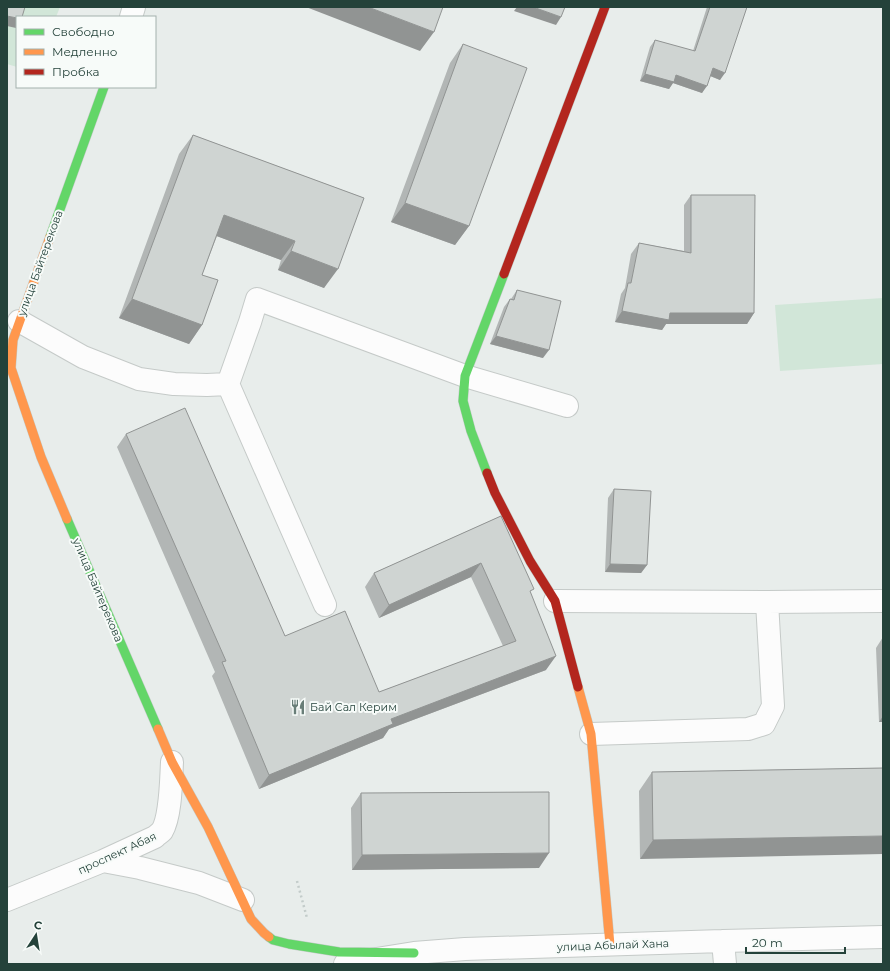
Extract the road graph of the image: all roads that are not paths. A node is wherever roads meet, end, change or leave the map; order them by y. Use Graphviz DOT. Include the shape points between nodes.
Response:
graph roads {
  1 [pos="605,7"];
  2 [pos="104,88"];
  3 [pos="19,322"];
  4 [pos="9,368"];
  5 [pos="465,376"];
  6 [pos="228,384"];
  7 [pos="567,406"];
  8 [pos="555,601"];
  9 [pos="883,601"];
  10 [pos="768,602"];
  11 [pos="325,605"];
  12 [pos="592,734"];
  13 [pos="172,762"];
  14 [pos="102,862"];
  15 [pos="7,900"];
  16 [pos="243,900"];
  17 [pos="883,937"];
  18 [pos="723,941"];
  19 [pos="610,945"];
  20 [pos="414,953"];
  21 [pos="465,957"];
  22 [pos="344,964"];
  23 [pos="725,964"];
  1 -- 5 [label="street"];
  2 -- 3 [label="street, улица Байтерекова"];
  3 -- 4 [label="street, улица Байтерекова" via="13,340"];
  3 -- 6 [label="street" via="83,356 139,378 174,384"];
  4 -- 13 [label="street, улица Байтерекова" via="41,457"];
  5 -- 6 [label="street" via="257,299"];
  5 -- 7 [label="street"];
  5 -- 8 [label="street" via="464,401 495,493 530,562"];
  6 -- 11 [label="street"];
  8 -- 10 [label="street"];
  8 -- 12 [label="street"];
  9 -- 10 [label="street"];
  10 -- 12 [label="street" via="773,706 764,724 748,729"];
  12 -- 19 [label="street"];
  13 -- 14 [label="street, проспект Абая" via="169,808 161,832"];
  13 -- 16 [label="street, улица Байтерекова" via="208,827"];
  14 -- 15 [label="street, проспект Абая"];
  14 -- 16 [label="street" via="140,868 199,883"];
  16 -- 20 [label="street, улица Байтерекова" via="251,919 273,940 339,952"];
  17 -- 18 [label="street, улица Абылай Хана"];
  18 -- 19 [label="street, улица Абылай Хана"];
  18 -- 23 [label="street"];
  19 -- 21 [label="street, улица Абылай Хана"];
  20 -- 21 [label="street, улица Абылай Хана"];
  20 -- 22 [label="street, улица Абылай Хана"];
}
